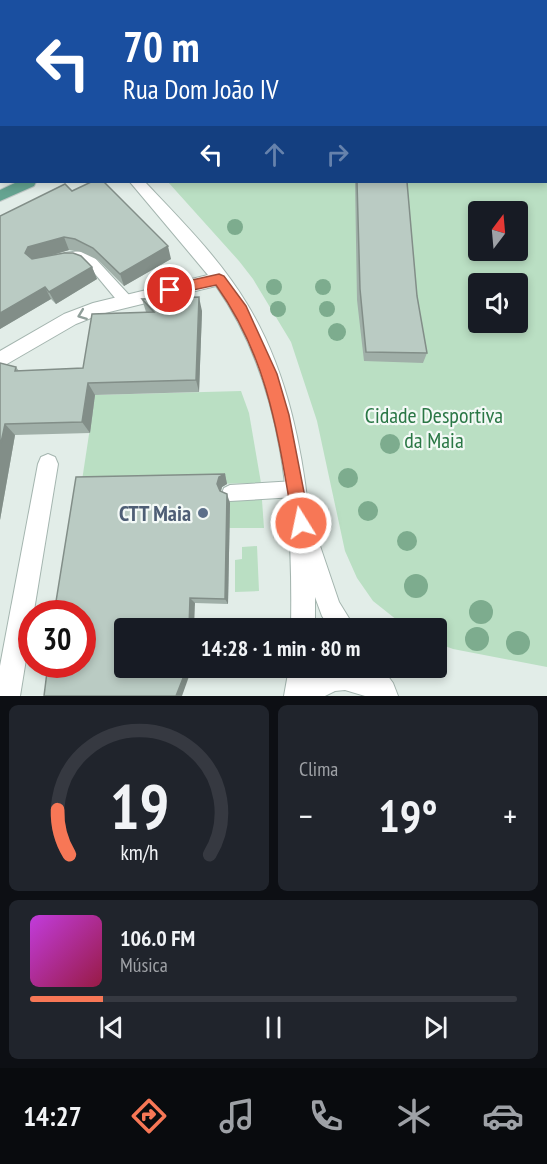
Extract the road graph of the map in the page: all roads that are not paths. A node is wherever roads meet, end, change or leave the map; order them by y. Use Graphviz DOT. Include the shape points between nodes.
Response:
graph roads {
  1 [pos="27,183"];
  2 [pos="138,183"];
  3 [pos="0,196"];
  4 [pos="56,260"];
  5 [pos="219,279"];
  6 [pos="125,300"];
  7 [pos="0,360"];
  8 [pos="48,464"];
  9 [pos="295,489"];
  10 [pos="230,493"];
  11 [pos="301,523"];
  12 [pos="303,618"];
  13 [pos="336,618"];
  14 [pos="300,678"];
  15 [pos="375,678"];
  16 [pos="7,696"];
  17 [pos="297,696"];
  18 [pos="307,696"];
  19 [pos="385,696"];
  1 -- 3 [label="main road"];
  2 -- 5 [label="street"];
  4 -- 6 [label="lane" via="80,256 90,260"];
  5 -- 6 [label="street"];
  5 -- 9 [label="street" via="242,310 270,374"];
  6 -- 7 [label="street, one-way" via="70,319"];
  8 -- 16 [label="street"];
  9 -- 10 [label="lane"];
  9 -- 11 [label="street"];
  11 -- 12 [label="street"];
  11 -- 13 [label="street"];
  14 -- 17 [label="street"];
  15 -- 19 [label="street"];
  18 -- 19 [label="street" via="322,682 338,677 370,684"];
}
